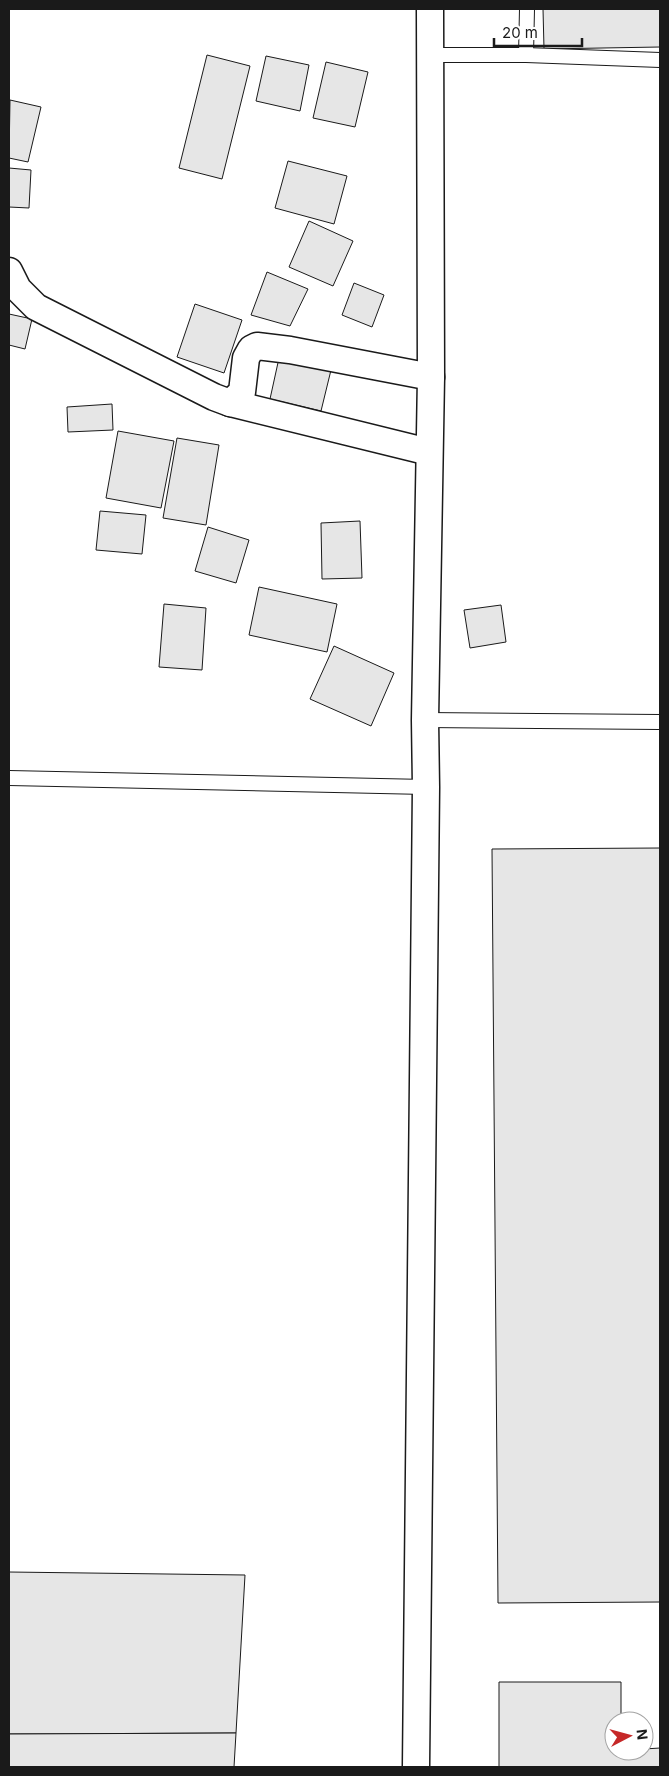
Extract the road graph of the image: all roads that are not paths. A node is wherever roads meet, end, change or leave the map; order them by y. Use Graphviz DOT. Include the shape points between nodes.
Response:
graph roads {
  1 [pos="430,9"];
  2 [pos="527,9"];
  3 [pos="430,55"];
  4 [pos="526,55"];
  5 [pos="660,60"];
  6 [pos="9,271"];
  7 [pos="431,377"];
  8 [pos="230,403"];
  9 [pos="429,452"];
  10 [pos="425,720"];
  11 [pos="660,722"];
  12 [pos="9,778"];
  13 [pos="426,787"];
  14 [pos="416,1767"];
  1 -- 3 [label="street"];
  2 -- 4 [label="lane"];
  3 -- 4 [label="lane"];
  3 -- 7 [label="street"];
  4 -- 5 [label="lane"];
  6 -- 8 [label="street" via="18,289 36,306"];
  7 -- 8 [label="street" via="257,346 246,358 242,392"];
  7 -- 9 [label="street"];
  8 -- 9 [label="street"];
  9 -- 10 [label="street"];
  10 -- 11 [label="lane"];
  10 -- 13 [label="street"];
  12 -- 13 [label="lane"];
  13 -- 14 [label="street"];
}
